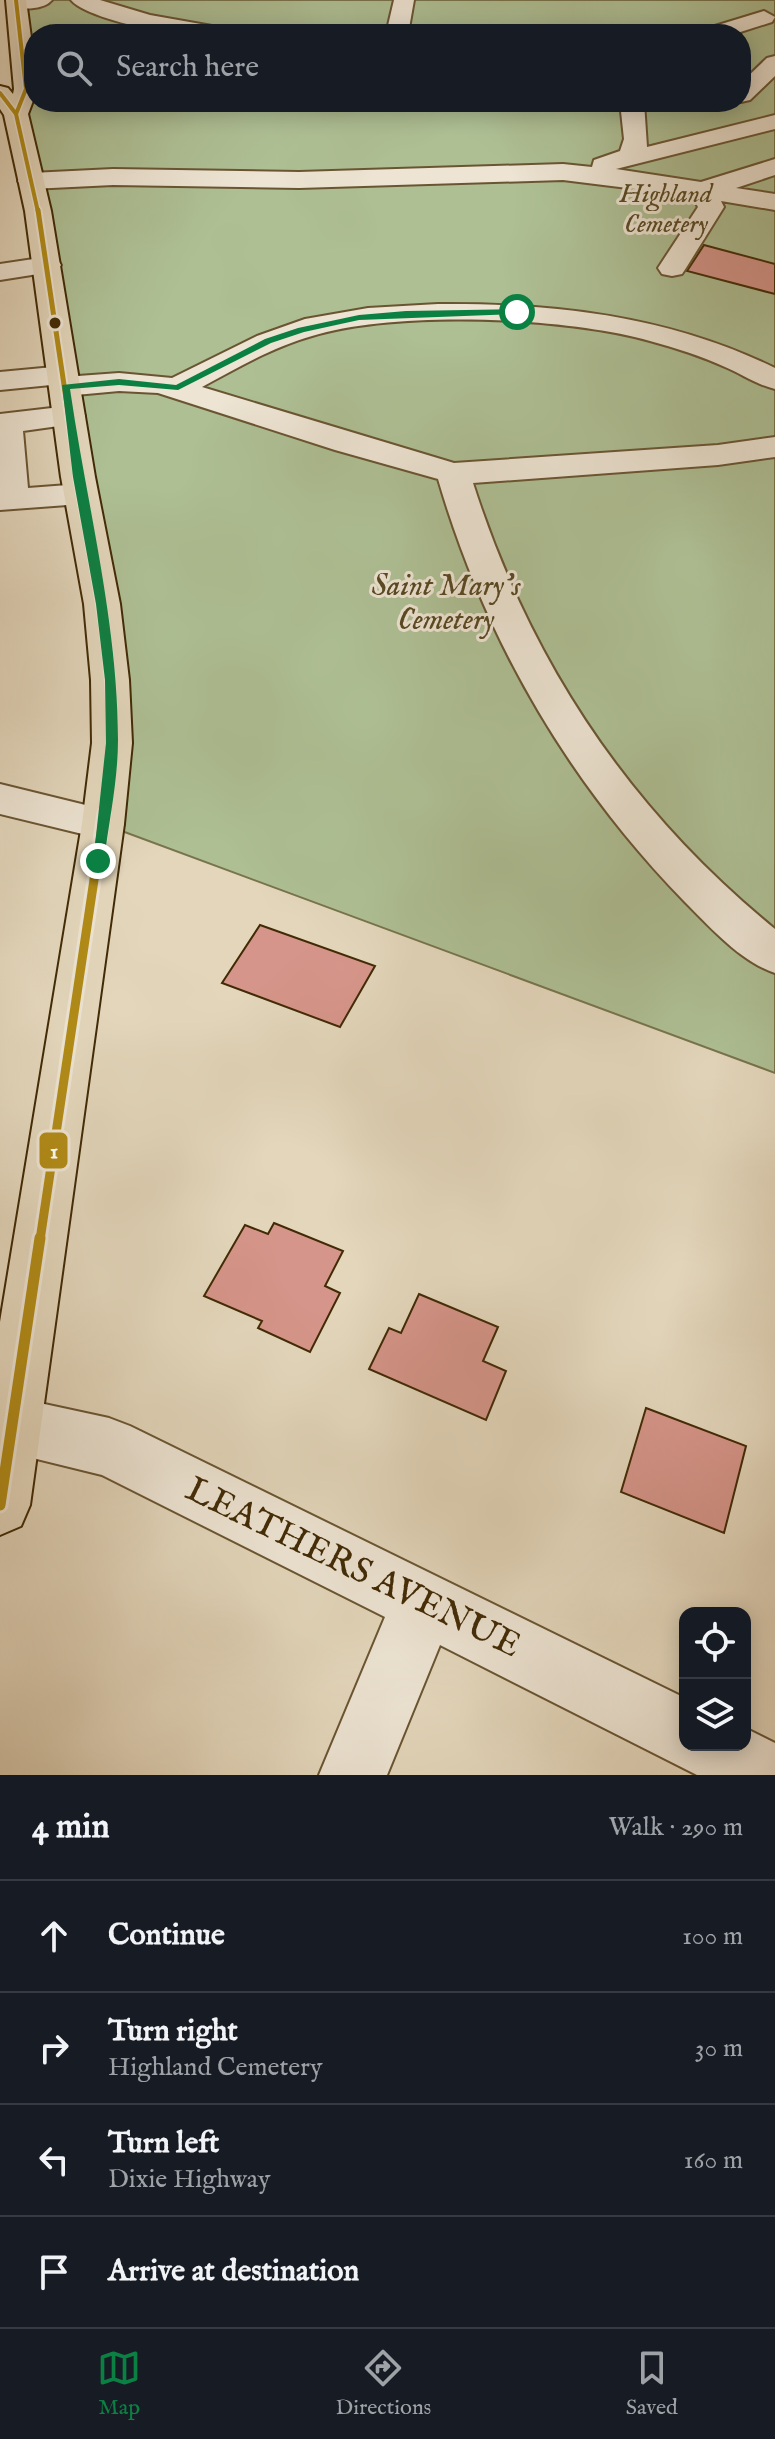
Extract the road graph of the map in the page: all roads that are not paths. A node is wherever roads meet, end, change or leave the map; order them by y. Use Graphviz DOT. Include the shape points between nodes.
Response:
graph roads {
  1 [pos="42,0"];
  2 [pos="81,0"];
  3 [pos="404,0"];
  4 [pos="16,1"];
  5 [pos="761,9"];
  6 [pos="167,24"];
  7 [pos="399,24"];
  8 [pos="732,24"];
  9 [pos="764,48"];
  10 [pos="24,71"];
  11 [pos="751,75"];
  12 [pos="0,93"];
  13 [pos="24,94"];
  14 [pos="751,99"];
  15 [pos="775,111"];
  16 [pos="633,112"];
  17 [pos="16,114"];
  18 [pos="775,122"];
  19 [pos="626,160"];
  20 [pos="775,167"];
  21 [pos="563,172"];
  22 [pos="31,181"];
  23 [pos="702,190"];
  24 [pos="775,202"];
  25 [pos="47,265"];
  26 [pos="672,268"];
  27 [pos="0,272"];
  28 [pos="775,380"];
  29 [pos="0,381"];
  30 [pos="178,387"];
  31 [pos="66,393"];
  32 [pos="3,424"];
  33 [pos="775,447"];
  34 [pos="453,473"];
  35 [pos="81,494"];
  36 [pos="6,500"];
  37 [pos="0,799"];
  38 [pos="103,824"];
  39 [pos="775,955"];
  40 [pos="12,1426"];
  41 [pos="0,1505"];
  42 [pos="422,1601"];
  43 [pos="679,1730"];
  44 [pos="720,1751"];
  45 [pos="353,1775"];
  46 [pos="768,1775"];
  1 -- 4 [label="street"];
  2 -- 6 [label="street"];
  3 -- 7 [label="street"];
  4 -- 10 [label="main road"];
  5 -- 8 [label="street"];
  5 -- 9 [label="street"];
  9 -- 11 [label="street"];
  12 -- 17 [label="main road"];
  13 -- 17 [label="main road"];
  14 -- 15 [label="street"];
  16 -- 19 [label="street" via="637,142"];
  17 -- 22 [label="main road"];
  18 -- 19 [label="street"];
  19 -- 21 [label="street"];
  20 -- 23 [label="street"];
  21 -- 22 [label="street"];
  21 -- 23 [label="street"];
  22 -- 25 [label="main road"];
  23 -- 24 [label="street"];
  23 -- 26 [label="street" via="711,207"];
  25 -- 27 [label="street"];
  25 -- 31 [label="main road"];
  28 -- 30 [label="street" via="667,335 570,316 468,312 359,318 301,329"];
  29 -- 31 [label="street"];
  30 -- 31 [label="street" via="119,382"];
  30 -- 34 [label="street"];
  31 -- 32 [label="street"];
  31 -- 35 [label="main road"];
  32 -- 36 [label="street"];
  33 -- 34 [label="street"];
  34 -- 39 [label="street" via="466,525 499,608 541,686 618,797 679,870"];
  35 -- 36 [label="street"];
  35 -- 38 [label="main road" via="110,680 112,743"];
  37 -- 38 [label="street"];
  38 -- 40 [label="main road"];
  40 -- 41 [label="main road"];
  40 -- 42 [label="street, LEATHERS AVENUE" via="109,1447"];
  42 -- 43 [label="street, LEATHERS AVENUE"];
  42 -- 45 [label="street"];
  44 -- 46 [label="street"];
}
